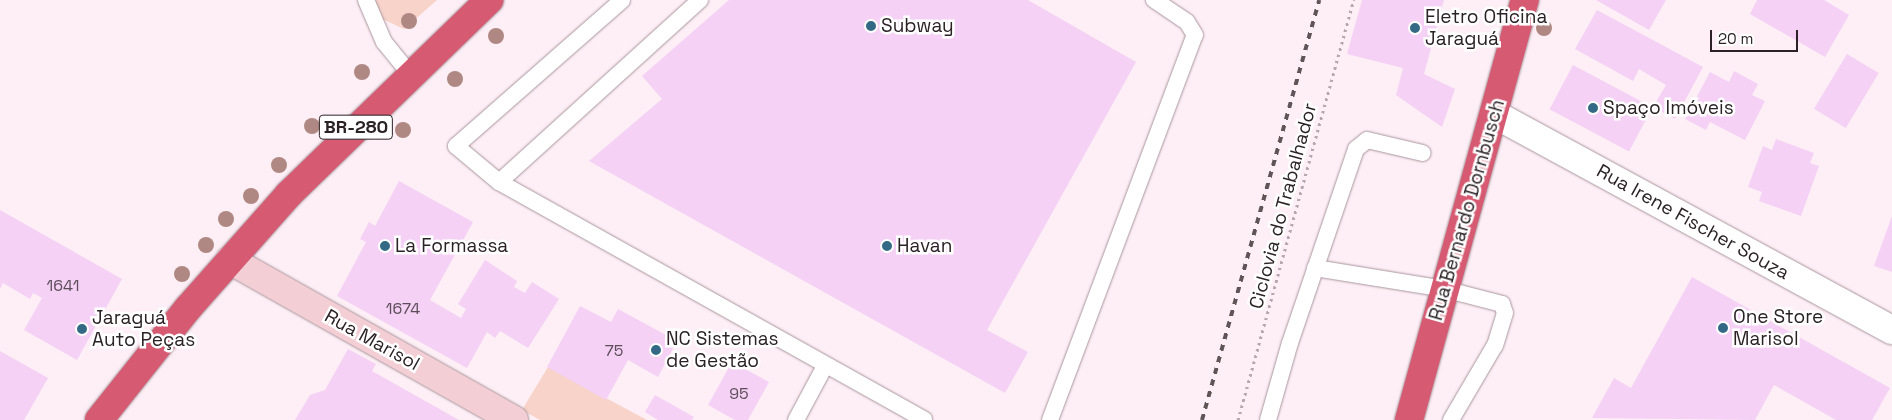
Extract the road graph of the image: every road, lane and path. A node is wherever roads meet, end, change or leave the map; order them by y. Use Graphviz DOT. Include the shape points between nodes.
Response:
graph roads {
  1 [pos="366,0"];
  2 [pos="490,0"];
  3 [pos="622,0"];
  4 [pos="700,0"];
  5 [pos="1154,0"];
  6 [pos="1354,0"];
  7 [pos="1525,0"];
  8 [pos="410,74"];
  9 [pos="1494,114"];
  10 [pos="1423,153"];
  11 [pos="499,182"];
  12 [pos="230,260"];
  13 [pos="1315,268"];
  14 [pos="1444,289"];
  15 [pos="1892,330"];
  16 [pos="825,366"];
  17 [pos="100,420"];
  18 [pos="514,420"];
  19 [pos="796,420"];
  20 [pos="924,420"];
  21 [pos="1050,420"];
  22 [pos="1238,420"];
  23 [pos="1268,420"];
  24 [pos="1409,420"];
  25 [pos="1451,420"];
  1 -- 8 [label="lane" via="384,42"];
  2 -- 8 [label="highway, BR-280"];
  3 -- 11 [label="lane" via="456,146"];
  4 -- 11 [label="lane"];
  5 -- 21 [label="lane" via="1188,22 1195,35"];
  6 -- 22 [label="path, Ciclovia do Trabalhador"];
  7 -- 9 [label="highway, Rua Bernardo Dornbusch"];
  8 -- 12 [label="highway, BR-280" via="289,194"];
  9 -- 14 [label="highway, Rua Bernardo Dornbusch"];
  9 -- 15 [label="street, Rua Irene Fischer Souza"];
  10 -- 13 [label="lane" via="1368,140 1360,143"];
  11 -- 16 [label="lane"];
  12 -- 17 [label="highway, BR-280"];
  12 -- 18 [label="street, Rua Marisol"];
  13 -- 14 [label="lane"];
  13 -- 23 [label="lane"];
  14 -- 24 [label="highway, Rua Bernardo Dornbusch"];
  14 -- 25 [label="lane" via="1498,301 1505,313 1495,345"];
  16 -- 19 [label="lane"];
  16 -- 20 [label="lane"];
}
